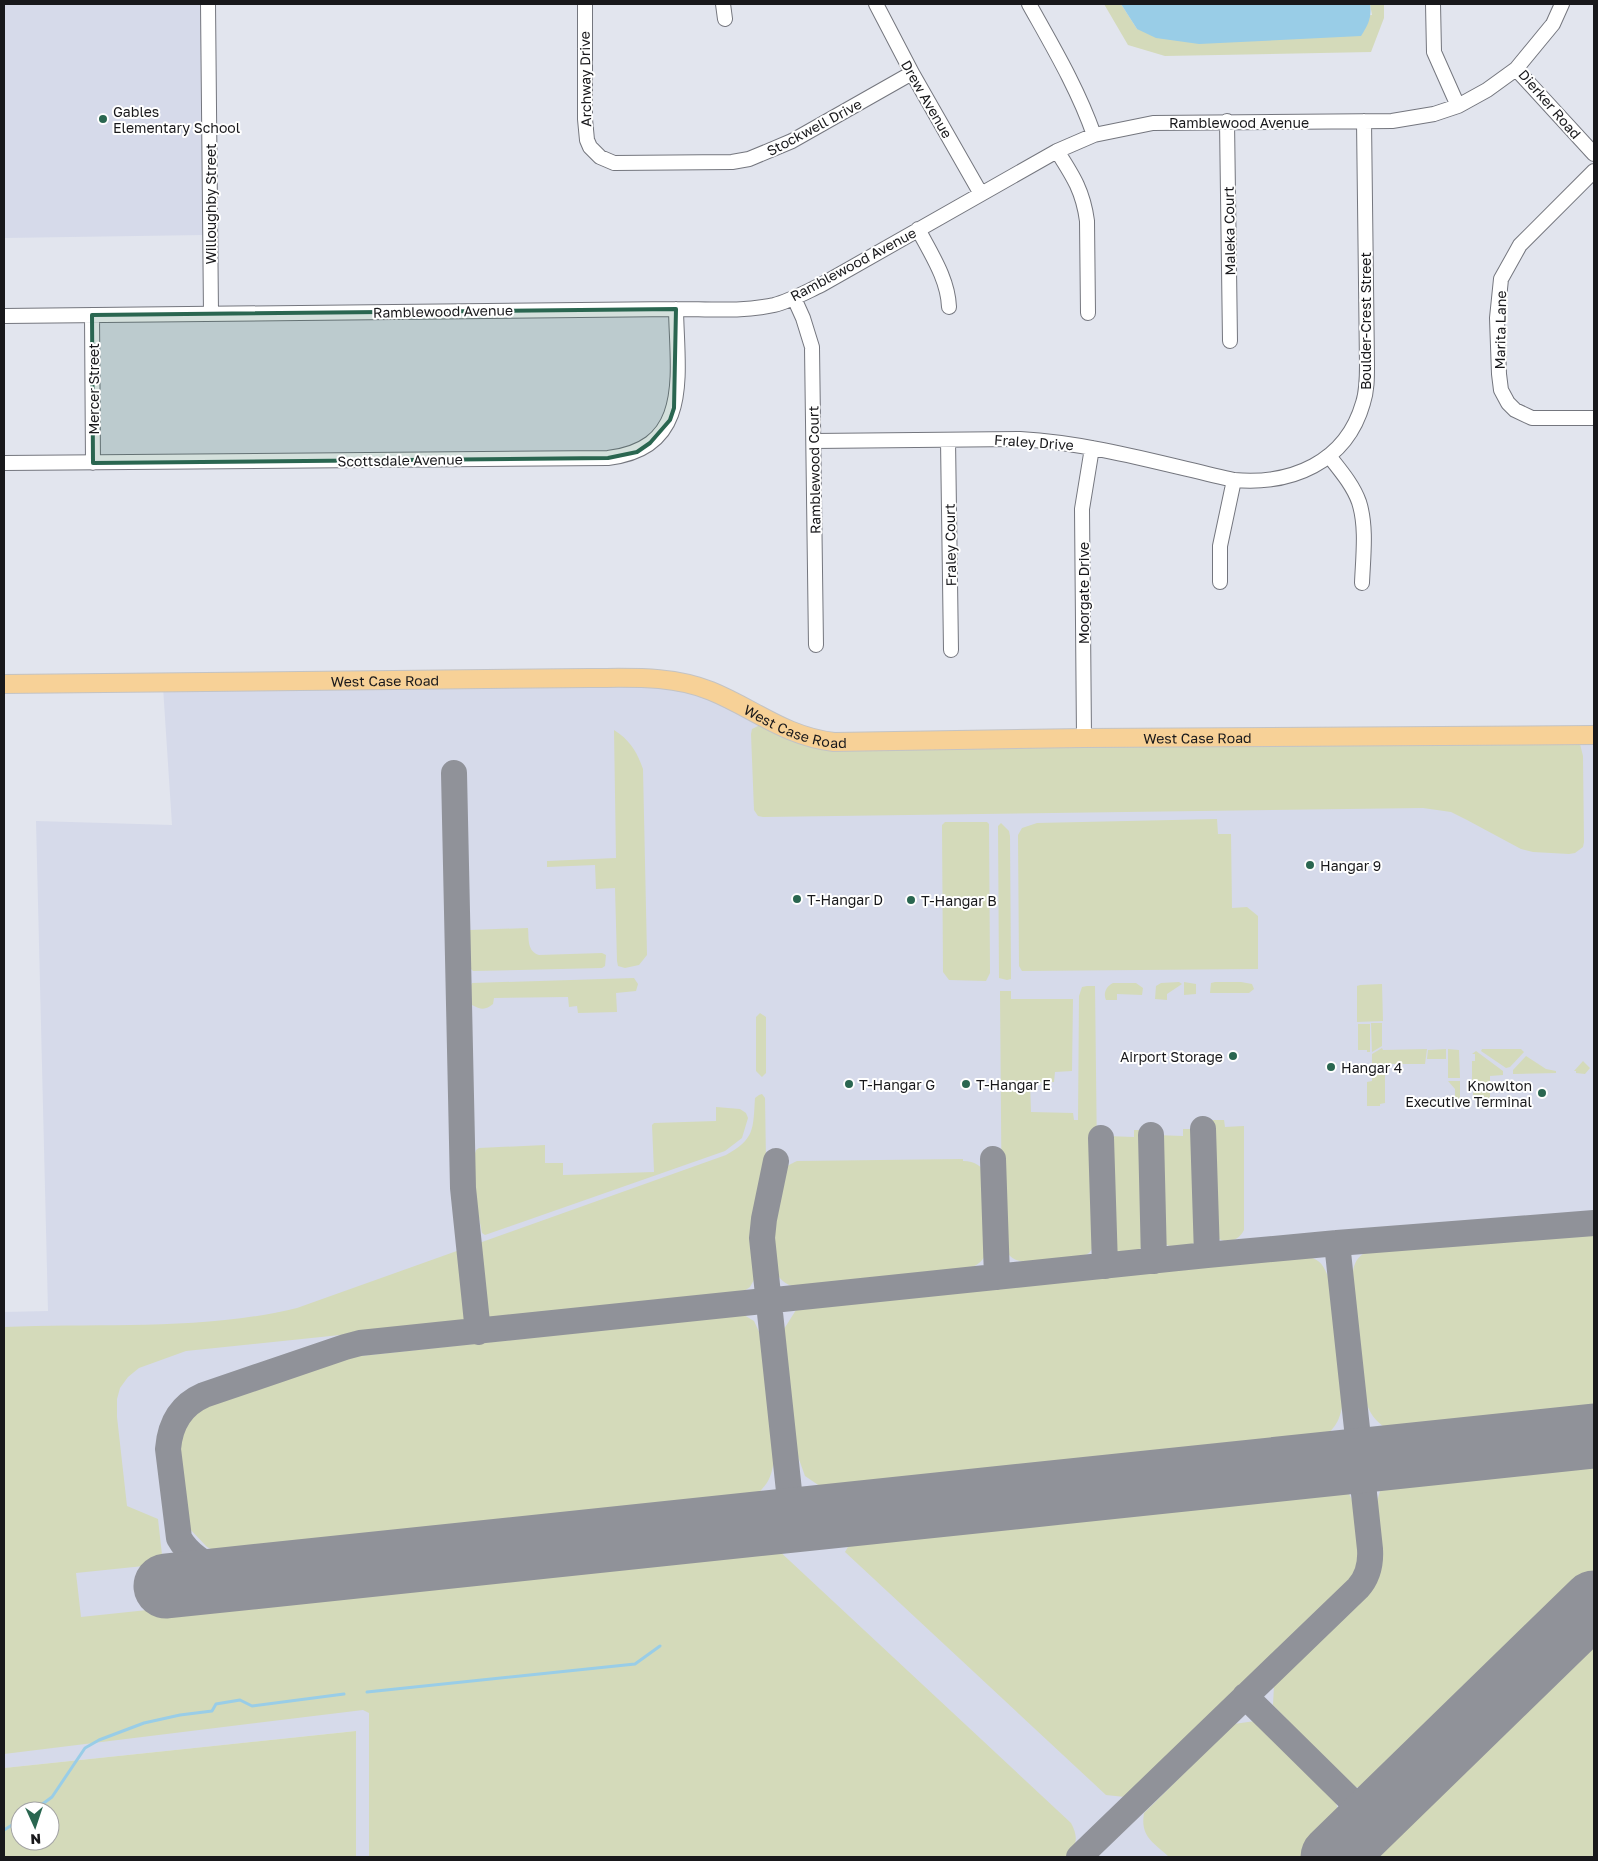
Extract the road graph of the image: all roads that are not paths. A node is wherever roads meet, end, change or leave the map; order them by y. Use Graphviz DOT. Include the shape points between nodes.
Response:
graph roads {
  1 [pos="208,4"];
  2 [pos="585,4"];
  3 [pos="723,4"];
  4 [pos="876,4"];
  5 [pos="1029,4"];
  6 [pos="1433,4"];
  7 [pos="1562,4"];
  8 [pos="725,20"];
  9 [pos="1516,69"];
  10 [pos="912,73"];
  11 [pos="1458,106"];
  12 [pos="1227,121"];
  13 [pos="1364,121"];
  14 [pos="1094,136"];
  15 [pos="1057,151"];
  16 [pos="594,152"];
  17 [pos="1594,154"];
  18 [pos="1594,171"];
  19 [pos="981,194"];
  20 [pos="918,229"];
  21 [pos="794,298"];
  22 [pos="948,307"];
  23 [pos="676,309"];
  24 [pos="1088,313"];
  25 [pos="211,314"];
  26 [pos="92,315"];
  27 [pos="4,316"];
  28 [pos="1230,341"];
  29 [pos="1594,418"];
  30 [pos="948,440"];
  31 [pos="814,441"];
  32 [pos="1092,448"];
  33 [pos="1329,456"];
  34 [pos="93,463"];
  35 [pos="4,464"];
  36 [pos="1234,480"];
  37 [pos="1251,482"];
  38 [pos="1220,582"];
  39 [pos="1362,583"];
  40 [pos="816,645"];
  41 [pos="951,650"];
  42 [pos="4,684"];
  43 [pos="1594,734"];
  44 [pos="1084,738"];
  1 -- 25 [label="street, Willoughby Street"];
  2 -- 16 [label="street, Archway Drive" via="585,119 587,140"];
  3 -- 8 [label="street"];
  4 -- 10 [label="street, Drew Avenue"];
  5 -- 14 [label="street" via="1067,72"];
  6 -- 11 [label="street" via="1434,52"];
  7 -- 9 [label="street, Dierker Road" via="1552,24"];
  9 -- 11 [label="street, Ramblewood Avenue"];
  9 -- 17 [label="street, Dierker Road"];
  10 -- 16 [label="street, Stockwell Drive" via="792,141 749,159 621,164"];
  10 -- 19 [label="street, Drew Avenue"];
  11 -- 13 [label="street, Ramblewood Avenue" via="1434,114"];
  12 -- 13 [label="street, Ramblewood Avenue"];
  12 -- 14 [label="street, Ramblewood Avenue" via="1153,123"];
  12 -- 28 [label="street, Maleka Court"];
  13 -- 33 [label="street, Boulder-Crest Street" via="1367,382 1358,416 1341,444"];
  14 -- 15 [label="street, Ramblewood Avenue"];
  15 -- 19 [label="street, Ramblewood Avenue"];
  15 -- 24 [label="street" via="1074,177 1085,208"];
  18 -- 29 [label="street, Marita Lane" via="1520,246 1501,279 1497,318 1501,390 1508,403 1532,418"];
  19 -- 20 [label="street, Ramblewood Avenue"];
  20 -- 21 [label="street, Ramblewood Avenue"];
  20 -- 22 [label="street" via="945,282"];
  21 -- 23 [label="street, Ramblewood Avenue" via="754,307"];
  21 -- 31 [label="street, Ramblewood Court" via="812,347"];
  23 -- 25 [label="street, Ramblewood Avenue"];
  23 -- 34 [label="street, Scottsdale Avenue" via="676,388 670,420 650,444 624,456"];
  25 -- 26 [label="street, Ramblewood Avenue"];
  26 -- 27 [label="street, Ramblewood Avenue"];
  26 -- 34 [label="street, Mercer Street"];
  30 -- 31 [label="street, Fraley Drive"];
  30 -- 32 [label="street, Fraley Drive" via="1020,439"];
  30 -- 41 [label="street, Fraley Court"];
  31 -- 40 [label="street, Ramblewood Court"];
  32 -- 36 [label="street, Fraley Drive"];
  32 -- 44 [label="street, Moorgate Drive" via="1082,509"];
  33 -- 37 [label="street, Boulder-Crest Street" via="1290,477"];
  33 -- 39 [label="street" via="1359,501 1363,531"];
  34 -- 35 [label="street, Scottsdale Avenue"];
  36 -- 37 [label="street, Fraley Drive"];
  36 -- 38 [label="street" via="1220,546"];
  42 -- 44 [label="main road, West Case Road" via="659,679 688,683 711,691 787,730 821,741"];
  43 -- 44 [label="main road, West Case Road"];
}
